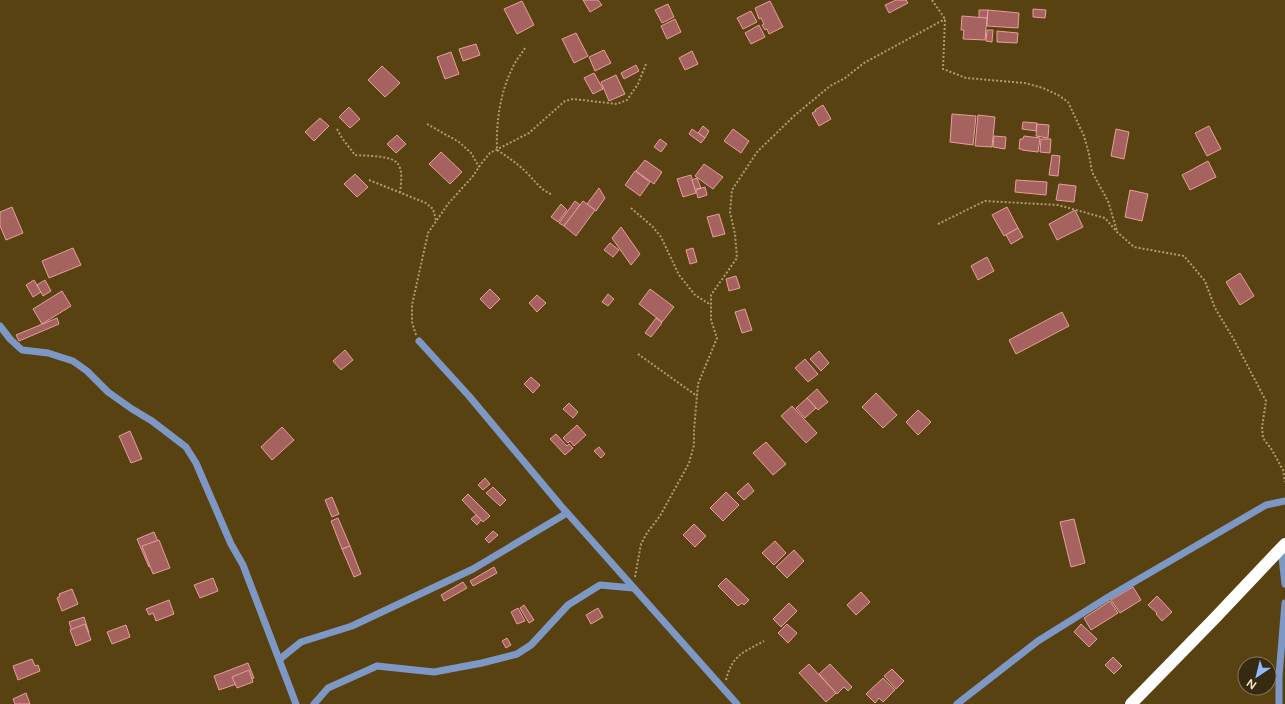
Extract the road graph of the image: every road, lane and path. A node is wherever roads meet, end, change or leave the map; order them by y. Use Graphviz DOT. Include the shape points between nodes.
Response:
graph roads {
  1 [pos="932,0"];
  2 [pos="945,19"];
  3 [pos="525,48"];
  4 [pos="646,64"];
  5 [pos="427,124"];
  6 [pos="337,129"];
  7 [pos="497,150"];
  8 [pos="479,167"];
  9 [pos="368,180"];
  10 [pos="400,192"];
  11 [pos="551,194"];
  12 [pos="630,208"];
  13 [pos="436,220"];
  14 [pos="938,224"];
  15 [pos="1117,232"];
  16 [pos="711,304"];
  17 [pos="0,326"];
  18 [pos="419,341"];
  19 [pos="638,354"];
  20 [pos="697,396"];
  21 [pos="1285,482"];
  22 [pos="1285,501"];
  23 [pos="568,513"];
  24 [pos="1283,546"];
  25 [pos="1285,584"];
  26 [pos="633,588"];
  27 [pos="1285,603"];
  28 [pos="764,641"];
  29 [pos="280,659"];
  30 [pos="725,691"];
  31 [pos="296,704"];
  32 [pos="314,704"];
  33 [pos="737,704"];
  34 [pos="957,704"];
  35 [pos="1131,704"];
  36 [pos="1278,704"];
  1 -- 2 [label="path"];
  2 -- 15 [label="path" via="943,69 966,78 1025,83 1043,88 1068,102 1084,136 1092,172 1108,201"];
  2 -- 16 [label="path" via="864,63 830,86 794,116 758,152 732,190 730,212 737,258 711,295"];
  3 -- 7 [label="path" via="512,67 506,82 496,133"];
  4 -- 7 [label="path" via="628,100 617,104 573,99 564,101 529,133"];
  5 -- 8 [label="path" via="460,142 471,153"];
  6 -- 10 [label="path" via="356,155 393,159 398,164 401,174"];
  7 -- 8 [label="path"];
  7 -- 11 [label="path" via="511,158 544,191"];
  8 -- 13 [label="path"];
  9 -- 10 [label="path"];
  10 -- 13 [label="path" via="426,203 433,209"];
  12 -- 16 [label="path" via="661,237 679,275 695,295"];
  13 -- 18 [label="path" via="428,233 412,305 412,322"];
  14 -- 15 [label="path" via="985,201 1058,205 1105,218"];
  15 -- 21 [label="path" via="1134,247 1184,256 1205,281 1215,308 1266,401 1263,438 1283,470"];
  16 -- 20 [label="path" via="711,320 717,338 698,384"];
  17 -- 29 [label="street" via="22,350 48,353 73,360 108,392 186,447 196,463 231,544 243,565"];
  18 -- 23 [label="street"];
  19 -- 20 [label="path"];
  20 -- 26 [label="path" via="694,446 689,463 660,516 641,544"];
  22 -- 34 [label="street" via="1266,505 1110,596 1038,641"];
  23 -- 26 [label="street"];
  23 -- 29 [label="street" via="473,569 352,626 301,642"];
  24 -- 25 [label="street"];
  24 -- 35 [label="highway"];
  26 -- 30 [label="street"];
  26 -- 32 [label="street" via="600,585 568,605 518,654 434,672 377,666 328,688"];
  27 -- 36 [label="street"];
  28 -- 30 [label="path" via="739,654 727,678"];
  29 -- 31 [label="street"];
  30 -- 33 [label="street"];
}
